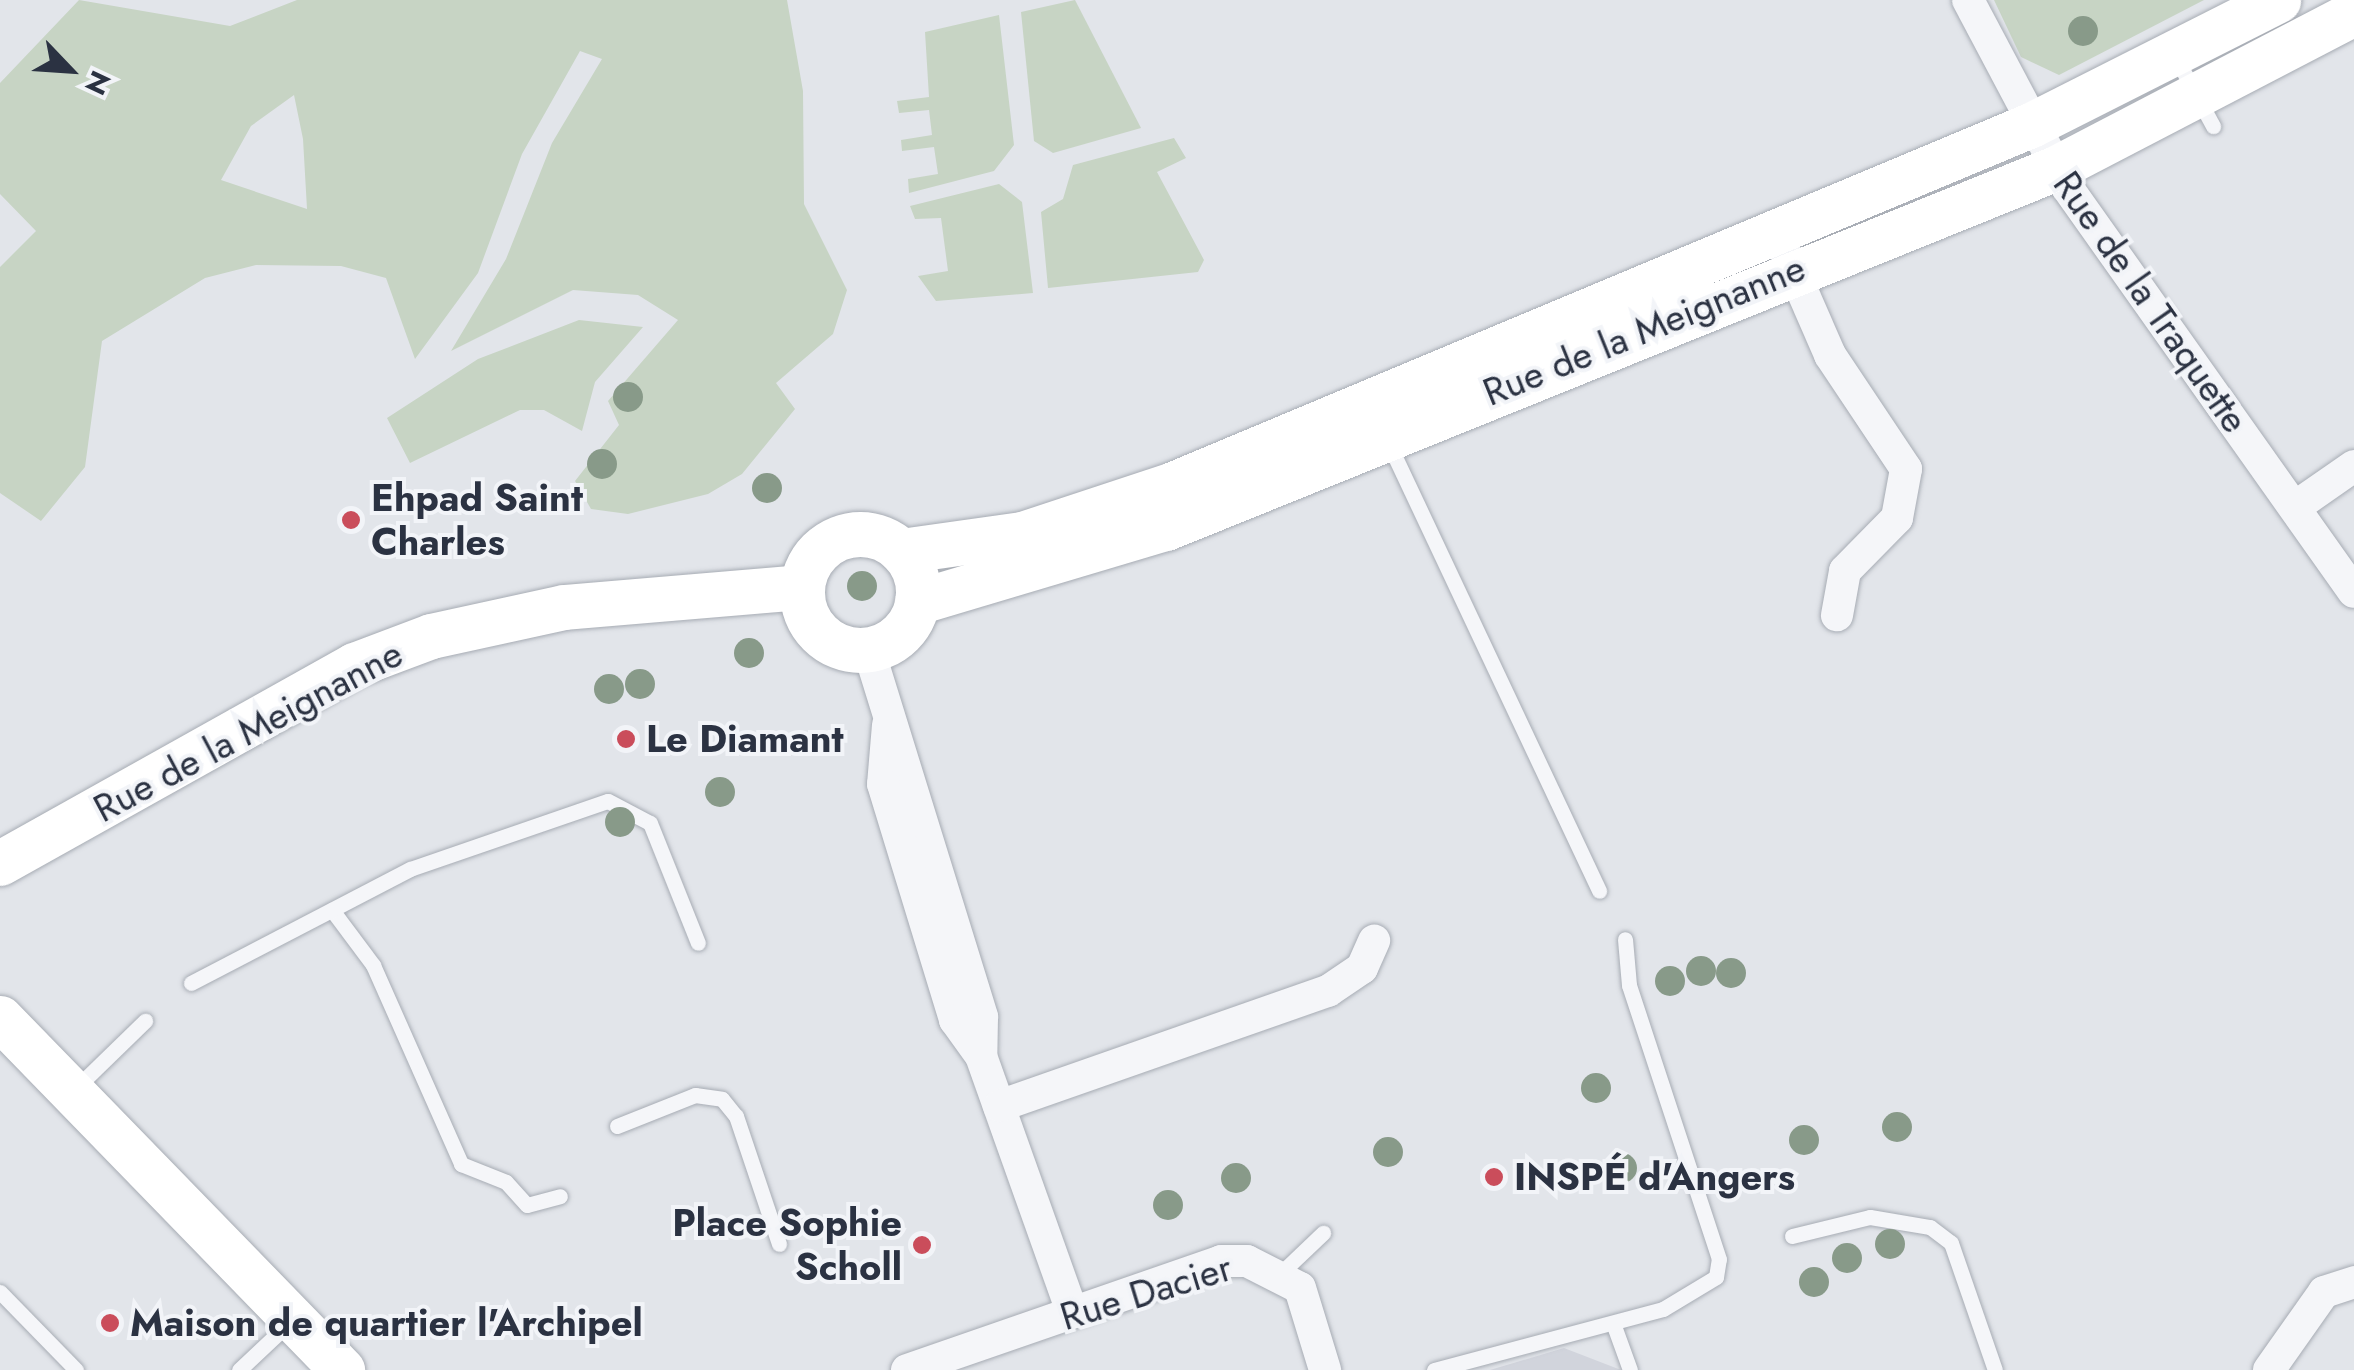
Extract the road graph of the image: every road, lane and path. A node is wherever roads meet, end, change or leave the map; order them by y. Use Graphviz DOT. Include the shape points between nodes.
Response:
graph roads {
  1 [pos="1968,0"];
  2 [pos="2278,0"];
  3 [pos="2354,13"];
  4 [pos="2195,92"];
  5 [pos="2031,125"];
  6 [pos="2056,168"];
  7 [pos="1784,249"];
  8 [pos="1385,436"];
  9 [pos="2354,466"];
  10 [pos="2295,507"];
  11 [pos="901,550"];
  12 [pos="801,587"];
  13 [pos="2354,592"];
  14 [pos="917,602"];
  15 [pos="1837,615"];
  16 [pos="869,650"];
  17 [pos="0,863"];
  18 [pos="1599,891"];
  19 [pos="332,910"];
  20 [pos="1625,938"];
  21 [pos="1374,940"];
  22 [pos="698,942"];
  23 [pos="191,983"];
  24 [pos="0,1018"];
  25 [pos="145,1021"];
  26 [pos="72,1092"];
  27 [pos="999,1106"];
  28 [pos="617,1126"];
  29 [pos="560,1196"];
  30 [pos="1323,1233"];
  31 [pos="1792,1236"];
  32 [pos="779,1244"];
  33 [pos="1282,1272"];
  34 [pos="2354,1282"];
  35 [pos="0,1292"];
  36 [pos="1072,1312"];
  37 [pos="293,1319"];
  38 [pos="1613,1322"];
  39 [pos="76,1370"];
  40 [pos="240,1370"];
  41 [pos="342,1370"];
  42 [pos="907,1370"];
  43 [pos="1325,1370"];
  44 [pos="1434,1370"];
  45 [pos="1630,1370"];
  46 [pos="1995,1370"];
  47 [pos="2268,1370"];
  1 -- 5 [label="street, Rue de la Traquette"];
  2 -- 4 [label="main road, Rue de la Meignanne"];
  3 -- 4 [label="main road, Rue de la Meignanne"];
  4 -- 5 [label="main road, Rue de la Meignanne"];
  4 -- 6 [label="main road, Rue de la Meignanne"];
  5 -- 6 [label="street, Rue de la Traquette"];
  5 -- 7 [label="main road, Rue de la Meignanne"];
  6 -- 7 [label="main road, Rue de la Meignanne"];
  6 -- 10 [label="street, Rue de la Traquette"];
  7 -- 8 [label="main road, Rue de la Meignanne"];
  7 -- 11 [label="main road, Rue de la Meignanne" via="1110,508 986,542"];
  7 -- 15 [label="street" via="1830,356 1906,469 1898,518 1845,570"];
  8 -- 14 [label="main road, Rue de la Meignanne" via="1166,528"];
  8 -- 18 [label="lane"];
  9 -- 10 [label="street"];
  10 -- 13 [label="street, Rue de la Traquette"];
  11 -- 12 [label="main road" via="877,536 833,540"];
  11 -- 14 [label="main road" via="918,580"];
  12 -- 16 [label="main road" via="814,630 848,650"];
  12 -- 17 [label="main road, Rue de la Meignanne" via="564,607 431,636 354,665"];
  14 -- 16 [label="main road" via="899,636"];
  16 -- 27 [label="street" via="888,725 912,770 982,1017 982,1056"];
  19 -- 22 [label="lane" via="507,832 624,802 650,823"];
  19 -- 23 [label="lane"];
  19 -- 29 [label="lane" via="373,965 461,1164 506,1182 526,1204"];
  20 -- 38 [label="lane" via="1629,984 1718,1259 1701,1292"];
  21 -- 27 [label="street" via="1362,968 1328,991"];
  24 -- 26 [label="main road"];
  25 -- 26 [label="lane"];
  26 -- 37 [label="main road"];
  27 -- 36 [label="street"];
  28 -- 32 [label="lane" via="695,1095 722,1099 736,1116"];
  30 -- 33 [label="lane"];
  31 -- 46 [label="lane" via="1870,1217 1930,1228 1951,1243"];
  33 -- 36 [label="street, Rue Dacier" via="1221,1261"];
  33 -- 43 [label="street, Rue Dacier" via="1300,1288"];
  34 -- 47 [label="street" via="2324,1292"];
  35 -- 39 [label="lane"];
  36 -- 42 [label="street, Rue Dacier"];
  37 -- 40 [label="lane"];
  37 -- 41 [label="main road"];
  38 -- 44 [label="lane"];
  38 -- 45 [label="lane"];
}
